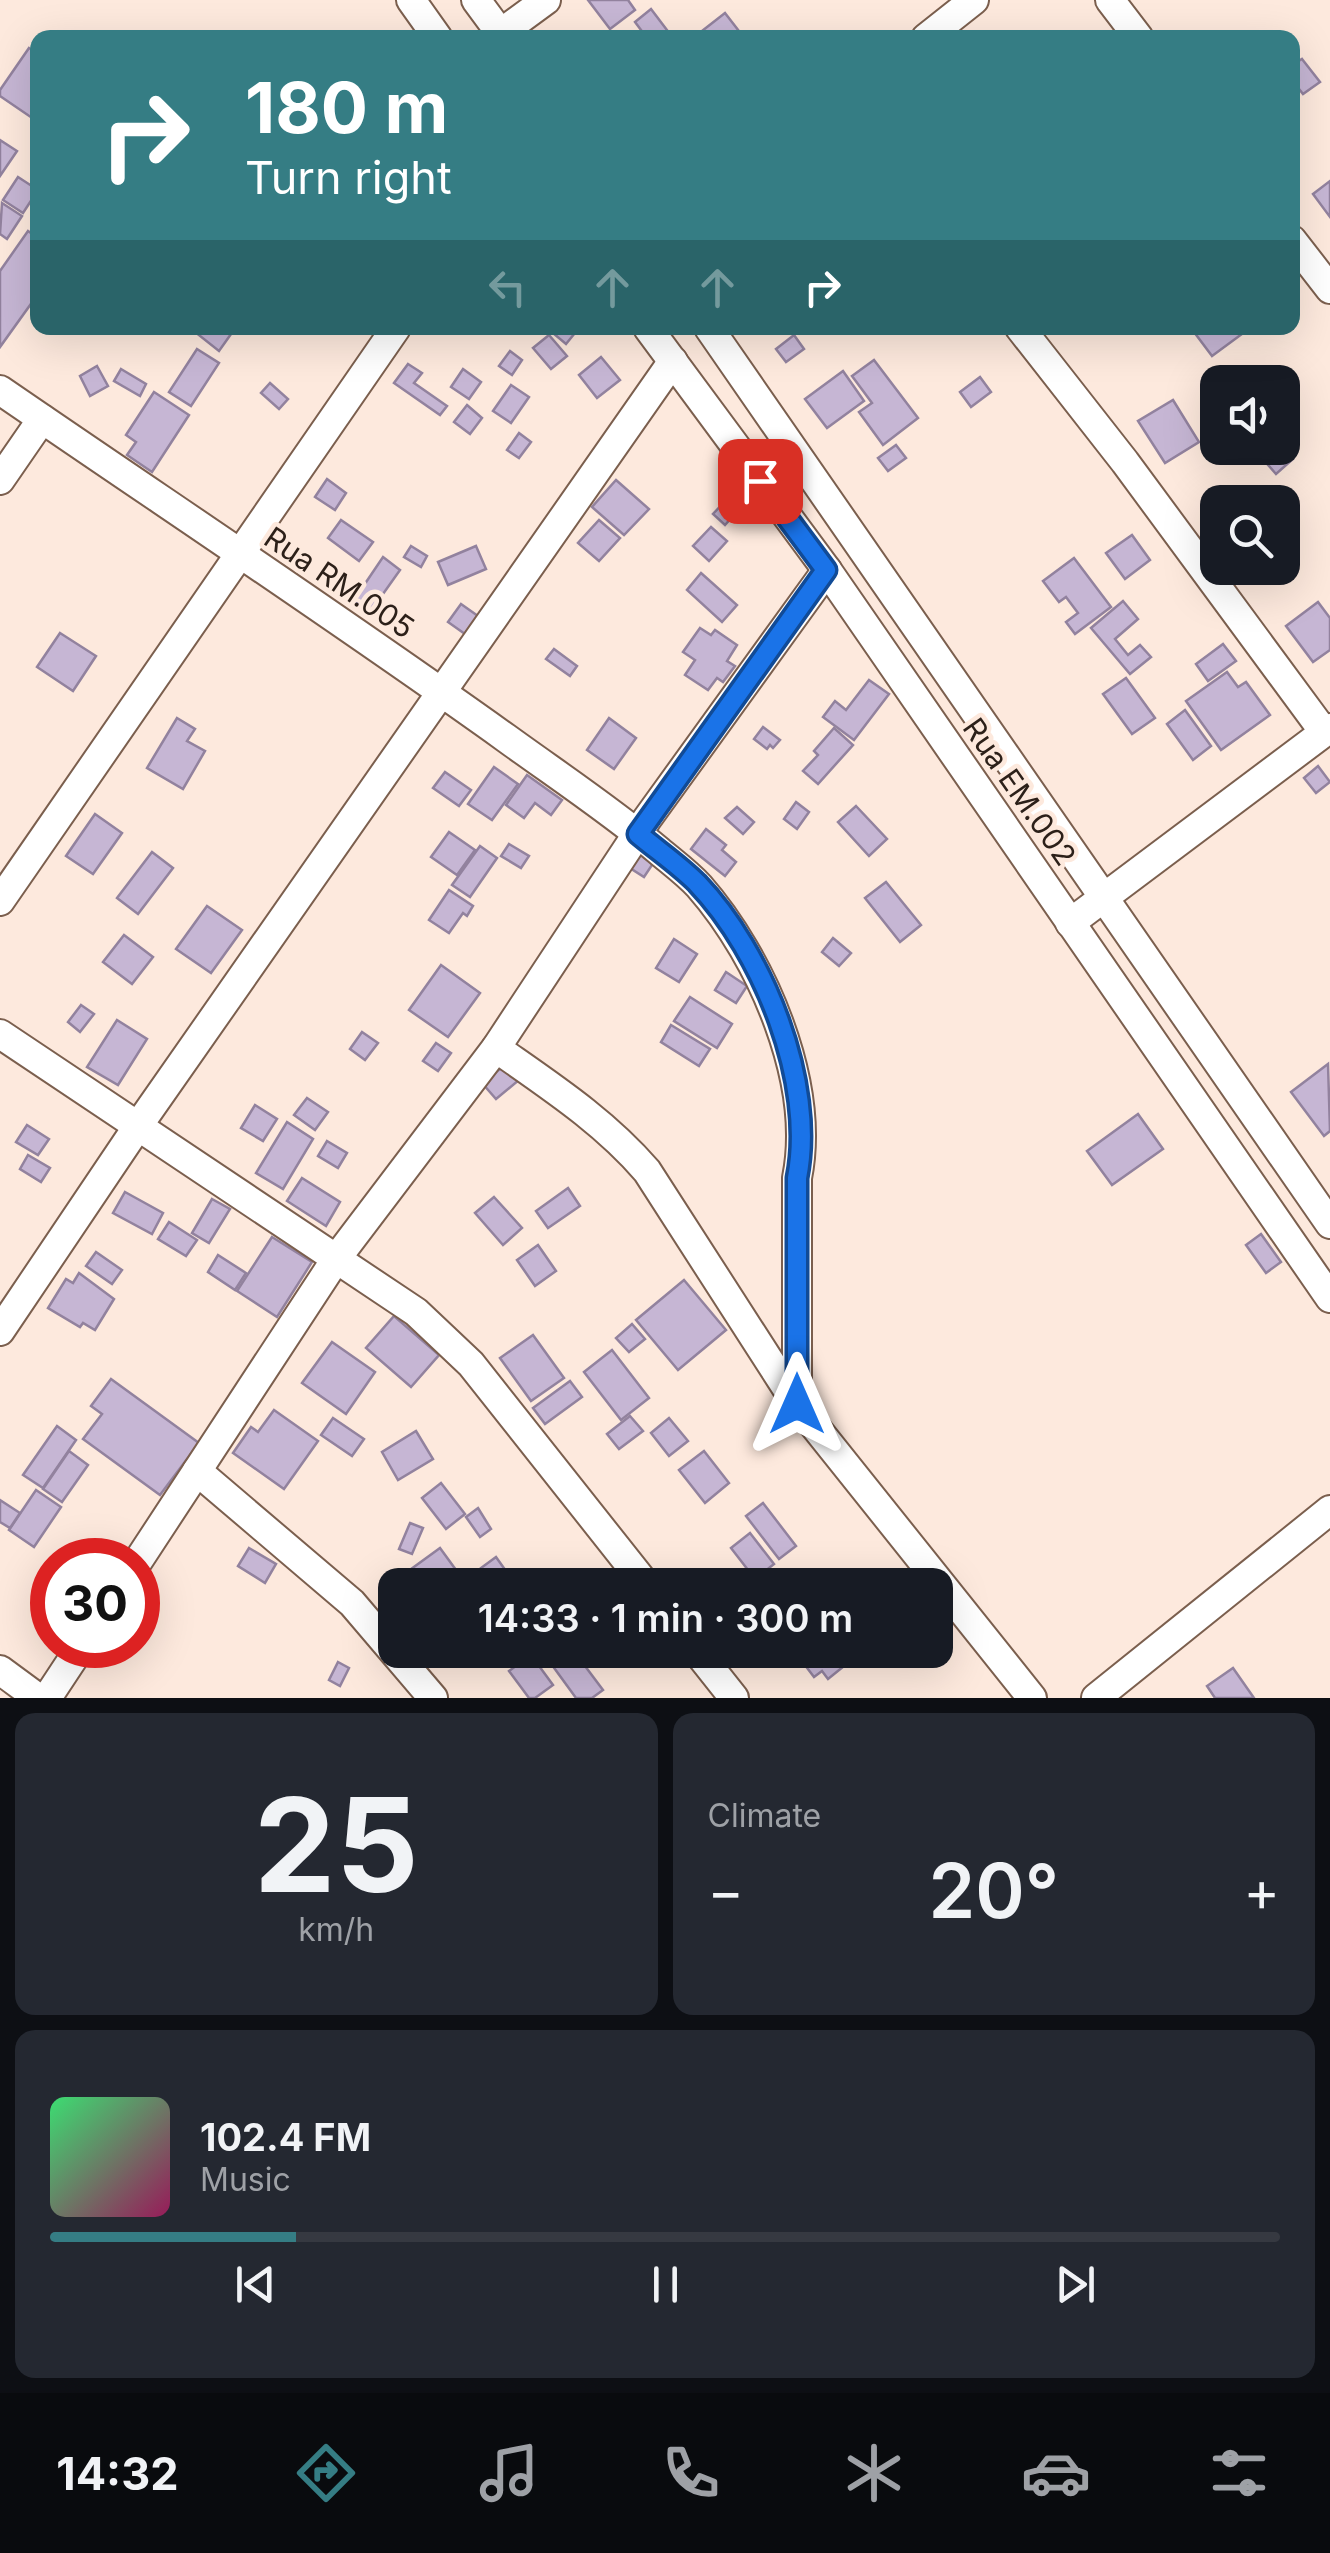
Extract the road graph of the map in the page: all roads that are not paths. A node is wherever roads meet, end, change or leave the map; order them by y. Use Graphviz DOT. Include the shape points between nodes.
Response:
graph roads {
  1 [pos="411,0"];
  2 [pos="476,0"];
  3 [pos="546,0"];
  4 [pos="974,0"];
  5 [pos="1110,0"];
  6 [pos="432,30"];
  7 [pos="498,30"];
  8 [pos="508,30"];
  9 [pos="936,30"];
  10 [pos="1133,30"];
  11 [pos="1300,250"];
  12 [pos="1330,289"];
  13 [pos="391,335"];
  14 [pos="653,335"];
  15 [pos="715,335"];
  16 [pos="1025,335"];
  17 [pos="673,361"];
  18 [pos="0,390"];
  19 [pos="42,420"];
  20 [pos="0,480"];
  21 [pos="240,554"];
  22 [pos="826,570"];
  23 [pos="441,691"];
  24 [pos="1327,730"];
  25 [pos="638,834"];
  26 [pos="1103,896"];
  27 [pos="0,901"];
  28 [pos="1070,923"];
  29 [pos="0,1034"];
  30 [pos="496,1048"];
  31 [pos="138,1126"];
  32 [pos="1330,1224"];
  33 [pos="336,1259"];
  34 [pos="1330,1298"];
  35 [pos="0,1331"];
  36 [pos="797,1404"];
  37 [pos="197,1471"];
  38 [pos="1330,1510"];
  39 [pos="154,1538"];
  40 [pos="633,1568"];
  41 [pos="67,1668"];
  42 [pos="710,1668"];
  43 [pos="0,1670"];
  44 [pos="38,1698"];
  45 [pos="47,1698"];
  46 [pos="432,1698"];
  47 [pos="734,1698"];
  48 [pos="1032,1698"];
  49 [pos="1096,1698"];
  1 -- 6 [label="street"];
  2 -- 7 [label="street"];
  3 -- 8 [label="street"];
  4 -- 9 [label="street"];
  5 -- 10 [label="street"];
  11 -- 12 [label="street"];
  13 -- 21 [label="street"];
  14 -- 17 [label="street, Rua EM.002"];
  15 -- 26 [label="street, Rua EM.002"];
  16 -- 24 [label="street"];
  17 -- 22 [label="street, Rua EM.002"];
  17 -- 23 [label="street"];
  18 -- 19 [label="street, Rua RM.005"];
  19 -- 20 [label="street"];
  19 -- 21 [label="street, Rua RM.005"];
  21 -- 23 [label="street, Rua RM.005"];
  21 -- 27 [label="street"];
  22 -- 25 [label="street"];
  22 -- 28 [label="street, Rua EM.002"];
  23 -- 25 [label="street, Rua RM.005"];
  23 -- 31 [label="street"];
  24 -- 26 [label="street"];
  25 -- 30 [label="street"];
  25 -- 36 [label="street, Rua RM.005" via="696,882 729,923 764,985 790,1055 802,1152"];
  26 -- 28 [label="street"];
  26 -- 32 [label="street, Rua EM.002"];
  28 -- 34 [label="street, Rua EM.002"];
  29 -- 31 [label="street"];
  30 -- 33 [label="street"];
  30 -- 36 [label="street" via="588,1112 638,1160"];
  31 -- 33 [label="street"];
  31 -- 35 [label="street"];
  33 -- 37 [label="street"];
  33 -- 40 [label="street" via="416,1312 471,1364"];
  36 -- 48 [label="street"];
  37 -- 39 [label="street"];
  37 -- 46 [label="street" via="352,1603"];
  38 -- 49 [label="street"];
  41 -- 45 [label="street"];
  42 -- 47 [label="street"];
  43 -- 44 [label="street"];
}
